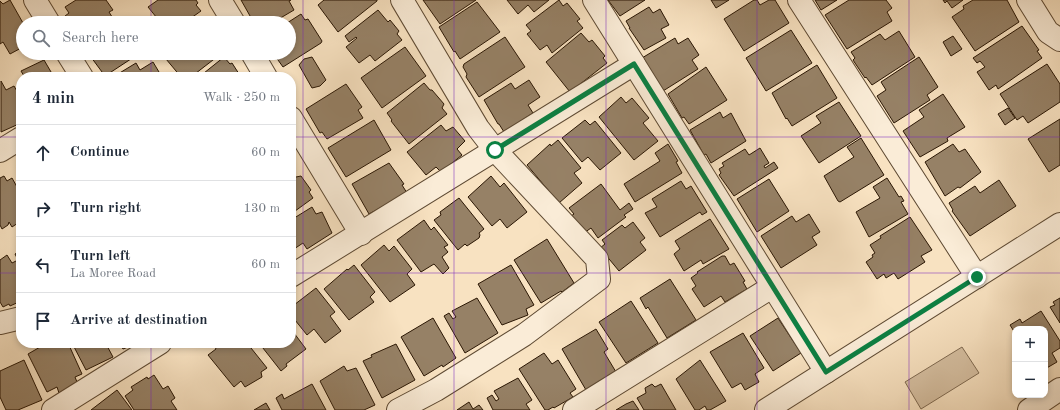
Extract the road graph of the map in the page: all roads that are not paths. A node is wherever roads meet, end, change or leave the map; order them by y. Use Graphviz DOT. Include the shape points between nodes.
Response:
graph roads {
  1 [pos="35,0"];
  2 [pos="220,0"];
  3 [pos="402,0"];
  4 [pos="594,0"];
  5 [pos="800,0"];
  6 [pos="1028,0"];
  7 [pos="45,16"];
  8 [pos="230,16"];
  9 [pos="1060,40"];
  10 [pos="71,60"];
  11 [pos="256,60"];
  12 [pos="634,64"];
  13 [pos="79,72"];
  14 [pos="263,72"];
  15 [pos="296,126"];
  16 [pos="16,141"];
  17 [pos="495,150"];
  18 [pos="0,151"];
  19 [pos="1060,224"];
  20 [pos="361,234"];
  21 [pos="296,273"];
  22 [pos="977,277"];
  23 [pos="772,287"];
  24 [pos="16,319"];
  25 [pos="0,323"];
  26 [pos="152,348"];
  27 [pos="826,372"];
  28 [pos="1060,389"];
  29 [pos="53,410"];
  30 [pos="398,410"];
  31 [pos="574,410"];
  32 [pos="766,410"];
  33 [pos="1029,410"];
  1 -- 7 [label="street"];
  2 -- 8 [label="street"];
  3 -- 17 [label="street" via="478,128"];
  4 -- 12 [label="street"];
  5 -- 22 [label="street"];
  6 -- 9 [label="street" via="1048,32"];
  10 -- 13 [label="street"];
  11 -- 14 [label="street"];
  12 -- 17 [label="street"];
  12 -- 23 [label="street"];
  15 -- 20 [label="street"];
  16 -- 18 [label="street"];
  17 -- 20 [label="street"];
  17 -- 30 [label="street" via="597,259 598,279 524,336"];
  19 -- 22 [label="street"];
  20 -- 21 [label="street"];
  22 -- 27 [label="street"];
  23 -- 27 [label="street"];
  23 -- 31 [label="street"];
  24 -- 25 [label="street"];
  26 -- 29 [label="street"];
  27 -- 32 [label="street"];
  28 -- 33 [label="street"];
}
